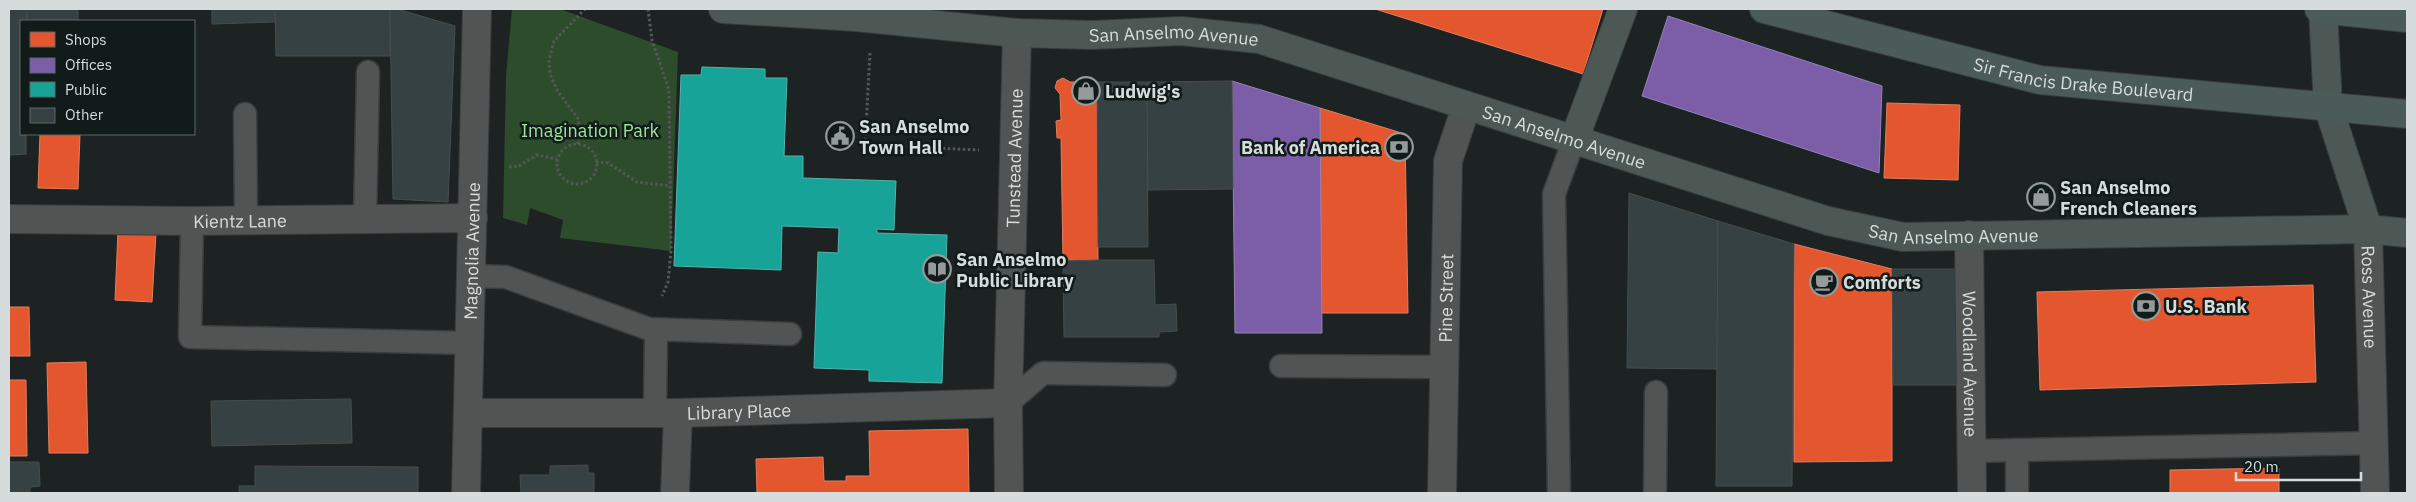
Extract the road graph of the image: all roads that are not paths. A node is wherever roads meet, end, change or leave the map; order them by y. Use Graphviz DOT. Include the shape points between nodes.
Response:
graph roads {
  1 [pos="477,9"];
  2 [pos="723,9"];
  3 [pos="1623,9"];
  4 [pos="1764,9"];
  5 [pos="2318,9"];
  6 [pos="2323,9"];
  7 [pos="2407,18"];
  8 [pos="1183,20"];
  9 [pos="1017,33"];
  10 [pos="368,72"];
  11 [pos="2328,106"];
  12 [pos="1466,107"];
  13 [pos="245,114"];
  14 [pos="2407,114"];
  15 [pos="1574,140"];
  16 [pos="473,218"];
  17 [pos="9,219"];
  18 [pos="365,219"];
  19 [pos="246,220"];
  20 [pos="192,221"];
  21 [pos="2368,229"];
  22 [pos="2407,233"];
  23 [pos="1969,235"];
  24 [pos="472,276"];
  25 [pos="652,329"];
  26 [pos="790,334"];
  27 [pos="470,343"];
  28 [pos="1281,366"];
  29 [pos="1444,367"];
  30 [pos="1165,375"];
  31 [pos="1656,392"];
  32 [pos="1008,403"];
  33 [pos="666,413"];
  34 [pos="469,414"];
  35 [pos="2374,444"];
  36 [pos="2017,450"];
  37 [pos="1972,451"];
  38 [pos="466,493"];
  39 [pos="674,493"];
  40 [pos="1008,493"];
  41 [pos="1442,493"];
  42 [pos="1559,493"];
  43 [pos="1655,493"];
  44 [pos="1972,493"];
  45 [pos="2017,493"];
  46 [pos="2375,493"];
  1 -- 16 [label="street, Magnolia Avenue"];
  2 -- 9 [label="street, San Anselmo Avenue"];
  3 -- 15 [label="street"];
  4 -- 11 [label="main road, Sir Francis Drake Boulevard" via="2040,80"];
  5 -- 6 [label="main road"];
  6 -- 7 [label="main road"];
  6 -- 11 [label="street, Ross Avenue"];
  8 -- 9 [label="street, San Anselmo Avenue" via="1092,35"];
  8 -- 12 [label="street, San Anselmo Avenue" via="1259,39"];
  9 -- 32 [label="street, Tunstead Avenue"];
  10 -- 18 [label="lane"];
  11 -- 14 [label="main road, Sir Francis Drake Boulevard"];
  11 -- 21 [label="street, Ross Avenue"];
  12 -- 15 [label="street, San Anselmo Avenue"];
  12 -- 29 [label="street, Pine Street" via="1448,161"];
  13 -- 19 [label="lane"];
  15 -- 23 [label="street, San Anselmo Avenue" via="1828,221 1904,237"];
  15 -- 42 [label="lane" via="1554,194"];
  16 -- 18 [label="street, Kientz Lane"];
  16 -- 24 [label="street, Magnolia Avenue"];
  17 -- 20 [label="street, Kientz Lane"];
  18 -- 19 [label="street, Kientz Lane"];
  19 -- 20 [label="street, Kientz Lane"];
  20 -- 27 [label="lane" via="190,337"];
  21 -- 22 [label="street, San Anselmo Avenue"];
  21 -- 23 [label="street, San Anselmo Avenue"];
  21 -- 35 [label="street, Ross Avenue"];
  23 -- 37 [label="street, Woodland Avenue"];
  24 -- 25 [label="lane" via="506,277"];
  24 -- 27 [label="street, Magnolia Avenue"];
  25 -- 26 [label="lane"];
  25 -- 33 [label="lane"];
  27 -- 34 [label="street, Magnolia Avenue"];
  28 -- 29 [label="lane"];
  29 -- 41 [label="street, Pine Street"];
  30 -- 32 [label="lane" via="1043,373"];
  31 -- 43 [label="lane"];
  32 -- 33 [label="street, Library Place"];
  32 -- 40 [label="street, Tunstead Avenue"];
  33 -- 34 [label="street, Library Place"];
  33 -- 39 [label="street"];
  34 -- 38 [label="street, Magnolia Avenue"];
  35 -- 36 [label="lane"];
  35 -- 46 [label="street, Ross Avenue"];
  36 -- 37 [label="lane"];
  36 -- 45 [label="lane"];
  37 -- 44 [label="street, Woodland Avenue"];
}
